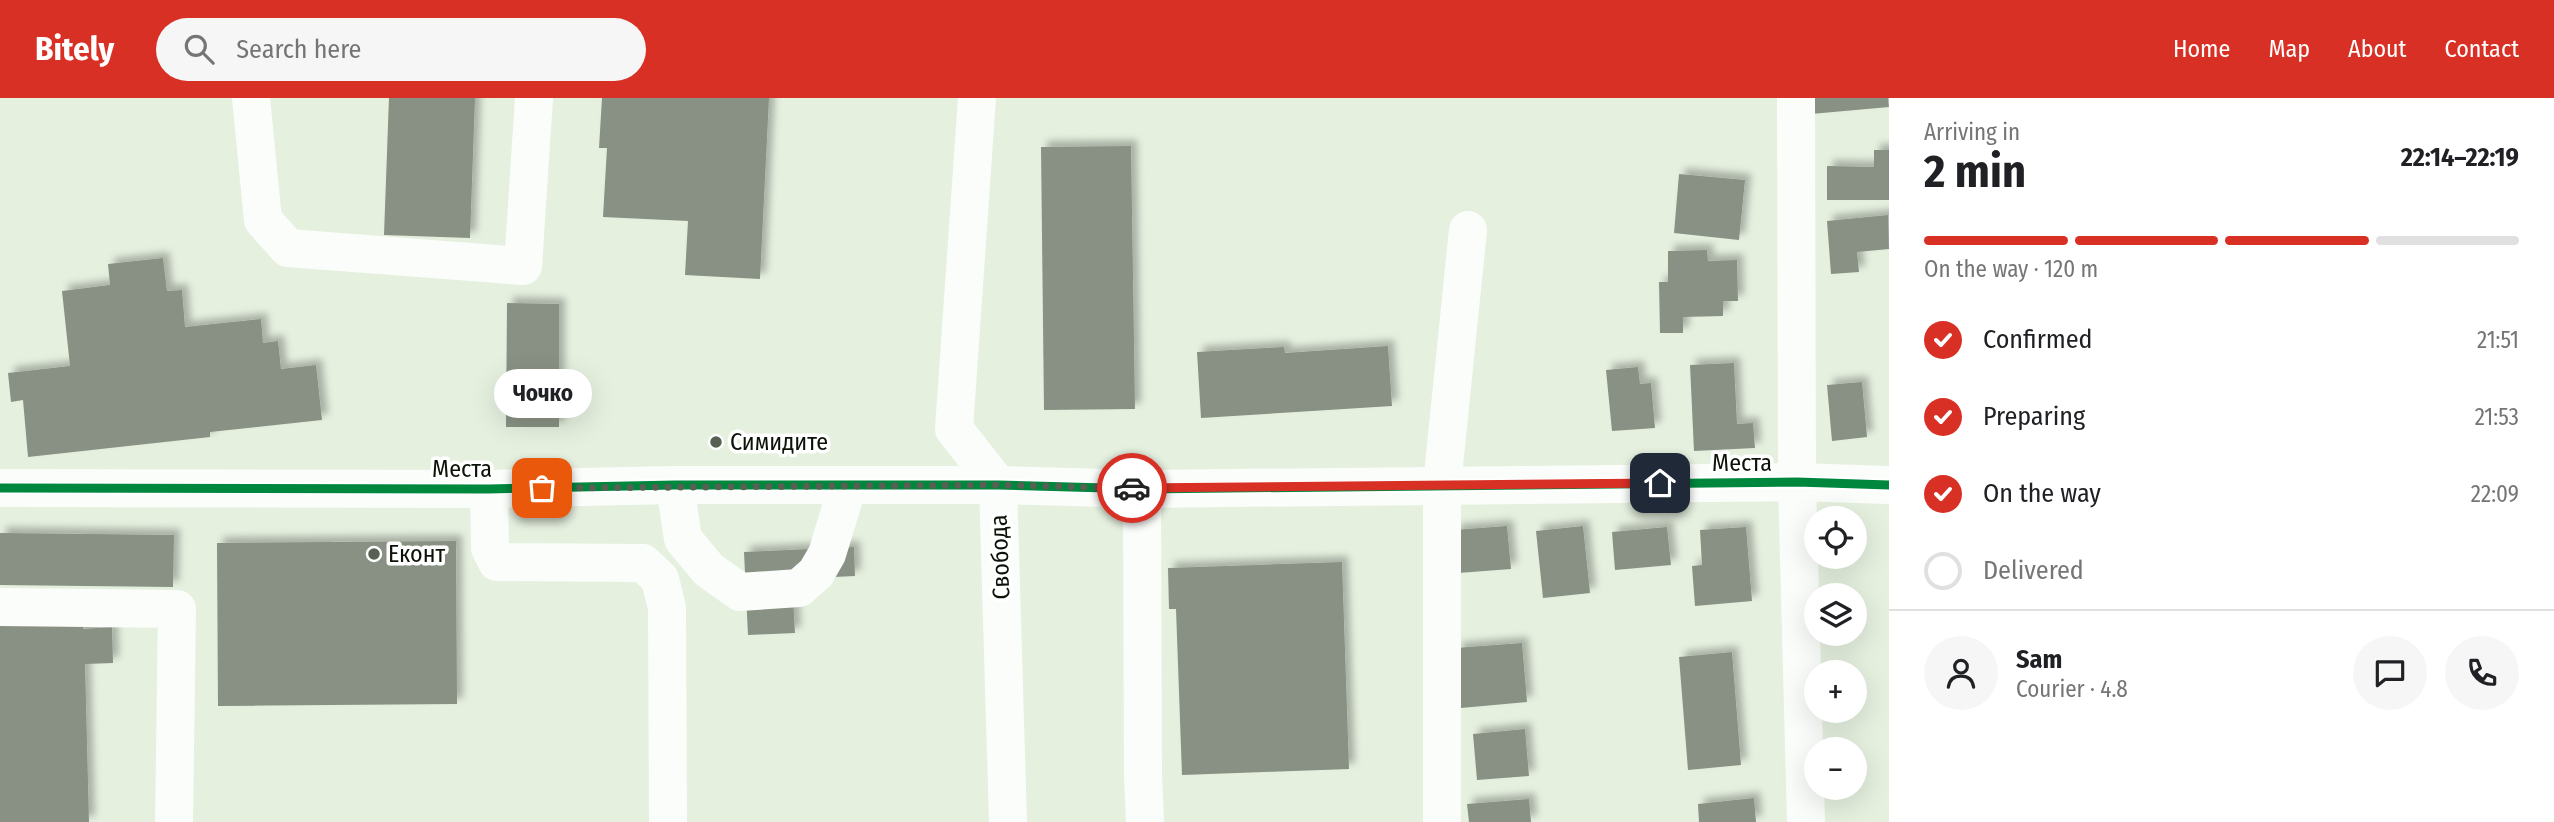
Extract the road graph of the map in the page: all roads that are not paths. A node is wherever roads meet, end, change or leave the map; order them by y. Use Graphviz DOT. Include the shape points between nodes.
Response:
graph roads {
  1 [pos="251,98"];
  2 [pos="534,98"];
  3 [pos="976,98"];
  4 [pos="1796,98"];
  5 [pos="1468,230"];
  6 [pos="1797,482"];
  7 [pos="676,485"];
  8 [pos="848,485"];
  9 [pos="998,485"];
  10 [pos="1441,485"];
  11 [pos="1889,485"];
  12 [pos="0,488"];
  13 [pos="489,489"];
  14 [pos="1142,489"];
  15 [pos="0,607"];
  16 [pos="174,822"];
  17 [pos="668,822"];
  18 [pos="1009,822"];
  19 [pos="1145,822"];
  20 [pos="1442,822"];
  21 [pos="1806,822"];
  1 -- 2 [label="street" via="263,220 288,248 523,267"];
  3 -- 9 [label="street, Свобода" via="954,429"];
  4 -- 6 [label="street"];
  5 -- 10 [label="street"];
  6 -- 10 [label="street, Места"];
  6 -- 11 [label="street, Места"];
  6 -- 21 [label="street"];
  7 -- 8 [label="street, Места"];
  7 -- 8 [label="street" via="683,538 709,570 740,592 799,588 816,573 827,554"];
  7 -- 13 [label="street, Места"];
  8 -- 9 [label="street, Места"];
  9 -- 14 [label="street, Места"];
  9 -- 18 [label="street, Свобода"];
  10 -- 14 [label="street, Места"];
  10 -- 20 [label="street"];
  12 -- 13 [label="street, Места"];
  13 -- 17 [label="street" via="490,548 497,562 643,563 660,579 667,608"];
  14 -- 19 [label="street"];
  15 -- 16 [label="street" via="177,609"];
}
